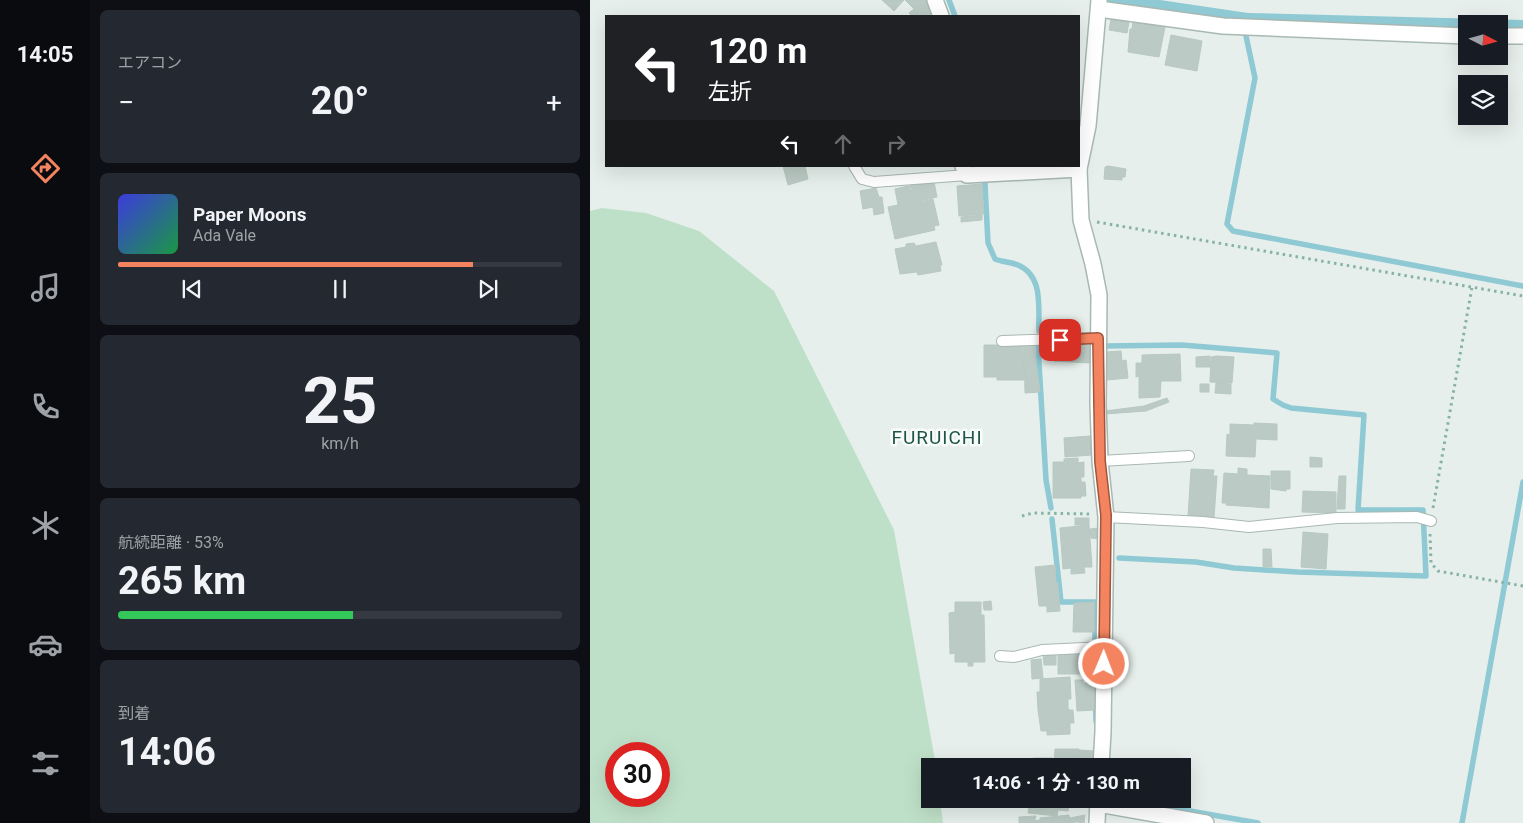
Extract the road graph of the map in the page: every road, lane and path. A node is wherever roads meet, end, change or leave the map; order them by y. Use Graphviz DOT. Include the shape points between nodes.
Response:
graph roads {
  1 [pos="935,0"];
  2 [pos="1099,4"];
  3 [pos="941,15"];
  4 [pos="1458,36"];
  5 [pos="1508,36"];
  6 [pos="1523,36"];
  7 [pos="1080,164"];
  8 [pos="855,167"];
  9 [pos="1079,169"];
  10 [pos="965,171"];
  11 [pos="1081,220"];
  12 [pos="1472,287"];
  13 [pos="1523,296"];
  14 [pos="1098,338"];
  15 [pos="1002,341"];
  16 [pos="1189,456"];
  17 [pos="1100,461"];
  18 [pos="1022,516"];
  19 [pos="1106,516"];
  20 [pos="1431,520"];
  21 [pos="1523,586"];
  22 [pos="1105,647"];
  23 [pos="1000,656"];
  24 [pos="1101,758"];
  25 [pos="1097,808"];
  26 [pos="1129,808"];
  27 [pos="1096,823"];
  28 [pos="1206,823"];
  1 -- 3 [label="street"];
  2 -- 4 [label="street" via="1223,26"];
  2 -- 7 [label="street" via="1088,126"];
  5 -- 6 [label="street"];
  8 -- 10 [label="lane" via="862,179 874,182"];
  9 -- 10 [label="street"];
  9 -- 11 [label="street"];
  11 -- 12 [label="path"];
  11 -- 14 [label="street" via="1099,295"];
  12 -- 13 [label="path"];
  12 -- 20 [label="path"];
  14 -- 15 [label="lane"];
  14 -- 17 [label="street"];
  16 -- 17 [label="lane"];
  17 -- 19 [label="street"];
  18 -- 19 [label="path" via="1033,513"];
  19 -- 20 [label="lane" via="1249,527 1337,518 1417,517"];
  19 -- 22 [label="street"];
  20 -- 21 [label="path" via="1431,563 1438,571"];
  22 -- 23 [label="lane"];
  22 -- 24 [label="street"];
  25 -- 27 [label="street"];
  26 -- 28 [label="street"];
}
